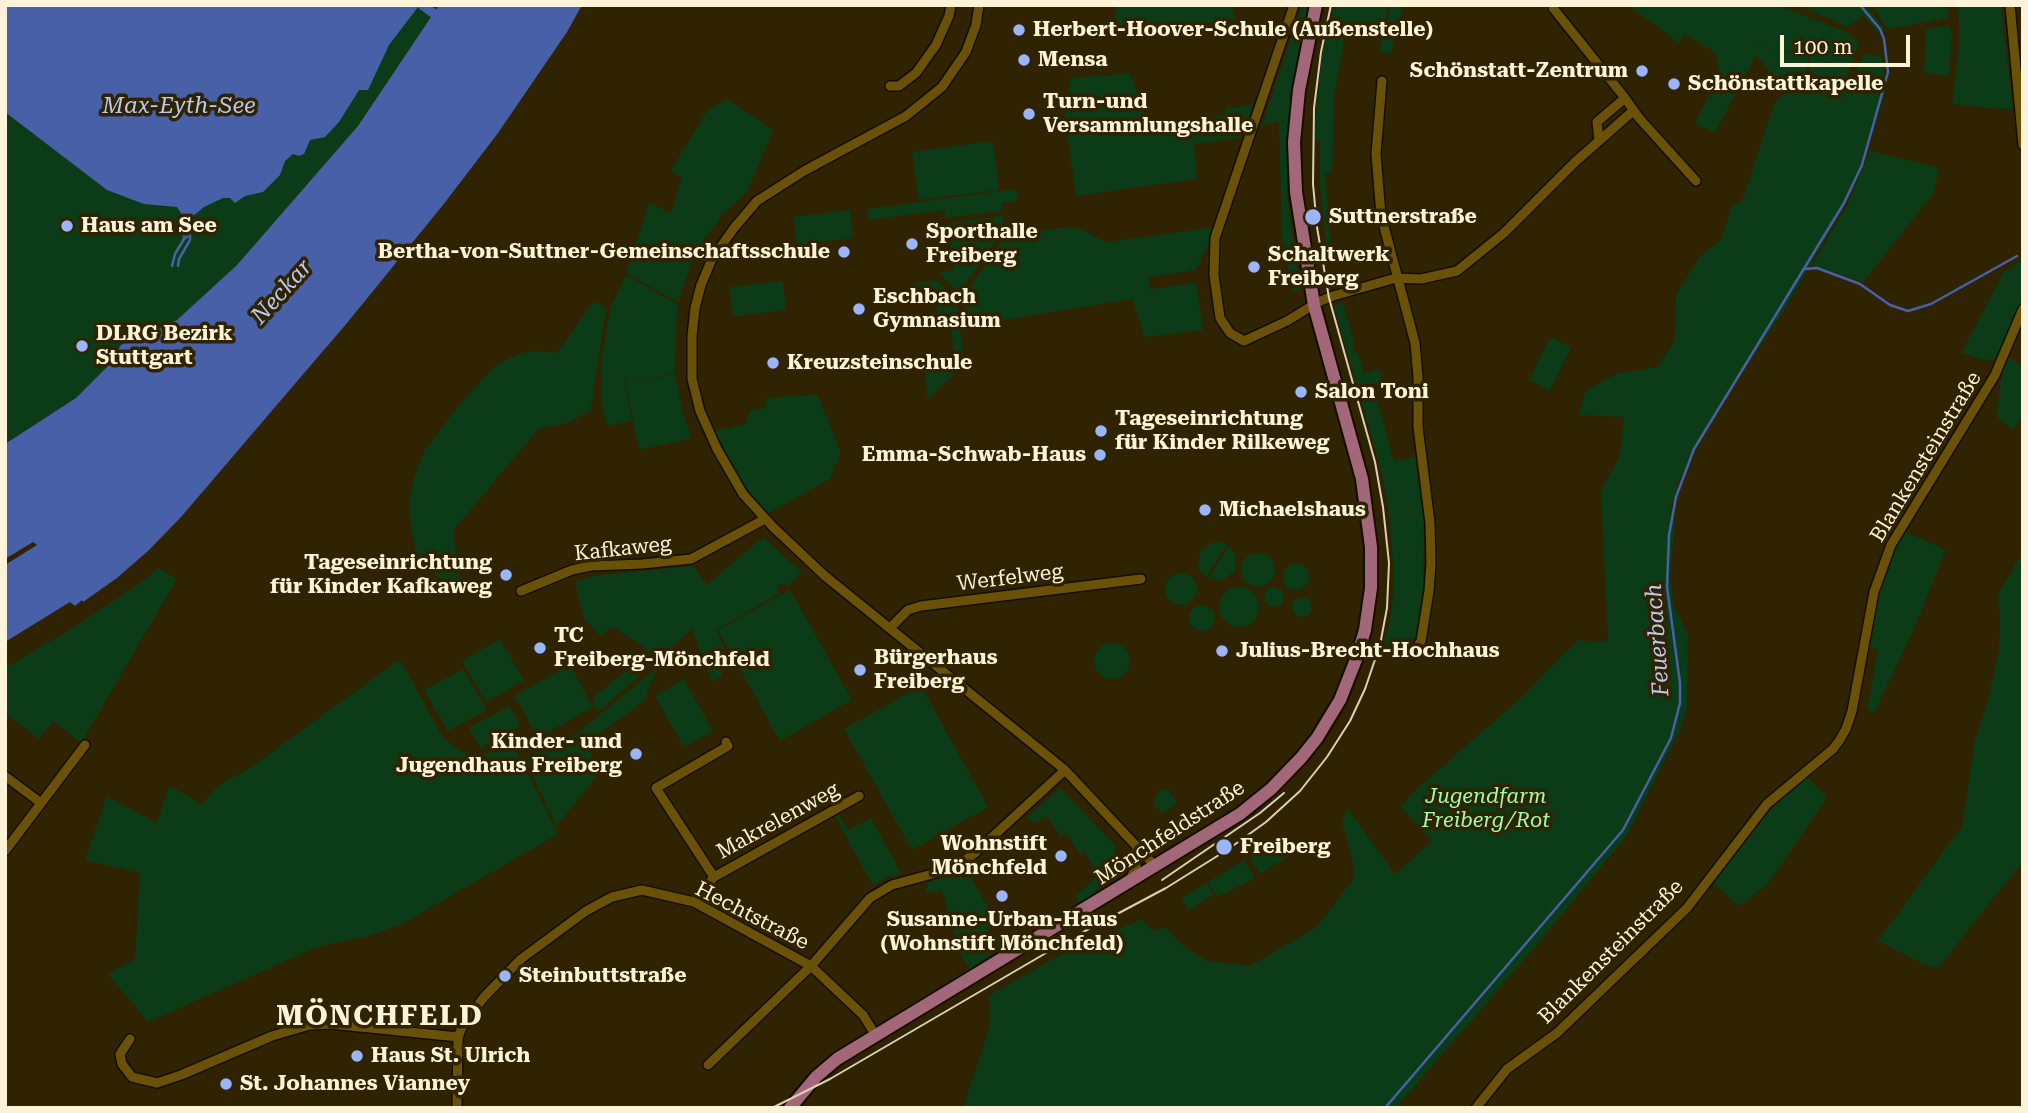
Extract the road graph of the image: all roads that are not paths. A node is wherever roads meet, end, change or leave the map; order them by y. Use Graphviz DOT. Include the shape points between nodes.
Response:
graph roads {
  1 [pos="951,5"];
  2 [pos="979,5"];
  3 [pos="1294,5"];
  4 [pos="1316,5"];
  5 [pos="2010,5"];
  6 [pos="1553,8"];
  7 [pos="1382,81"];
  8 [pos="890,86"];
  9 [pos="1625,98"];
  10 [pos="1633,111"];
  11 [pos="1599,140"];
  12 [pos="2023,145"];
  13 [pos="1696,181"];
  14 [pos="1396,278"];
  15 [pos="1314,305"];
  16 [pos="2023,309"];
  17 [pos="765,519"];
  18 [pos="1141,579"];
  19 [pos="521,591"];
  20 [pos="890,628"];
  21 [pos="1412,655"];
  22 [pos="726,742"];
  23 [pos="85,745"];
  24 [pos="1065,770"];
  25 [pos="5,776"];
  26 [pos="859,796"];
  27 [pos="41,803"];
  28 [pos="1138,847"];
  29 [pos="5,851"];
  30 [pos="1156,867"];
  31 [pos="714,877"];
  32 [pos="1129,883"];
  33 [pos="694,902"];
  34 [pos="811,966"];
  35 [pos="876,1036"];
  36 [pos="458,1037"];
  37 [pos="130,1039"];
  38 [pos="708,1065"];
  39 [pos="457,1108"];
  40 [pos="790,1108"];
  41 [pos="1476,1108"];
  1 -- 8 [label="street" via="936,45 916,73 899,86"];
  2 -- 17 [label="street" via="966,52 942,87 906,117 757,201 712,259 701,285 692,336 692,379 700,411 743,494"];
  3 -- 15 [label="street" via="1215,238 1214,275 1220,318 1230,333 1244,341"];
  4 -- 15 [label="main road, Mönchfeldstraße" via="1299,90 1294,169"];
  5 -- 12 [label="street"];
  6 -- 9 [label="street"];
  7 -- 14 [label="street" via="1376,154 1381,215"];
  9 -- 10 [label="street"];
  9 -- 11 [label="street" via="1597,122"];
  10 -- 11 [label="street"];
  10 -- 13 [label="street"];
  11 -- 14 [label="street" via="1504,233 1457,271 1421,279"];
  14 -- 15 [label="street"];
  14 -- 21 [label="street" via="1415,343 1418,427 1430,535 1429,591 1421,641"];
  15 -- 30 [label="main road, Mönchfeldstraße" via="1359,469 1369,524 1371,588 1365,630 1331,716 1286,775 1240,814"];
  16 -- 41 [label="street, Blankensteinstraße" via="1996,375 1891,545 1874,592 1852,711 1839,741 1767,804 1687,908 1557,1032 1507,1069"];
  17 -- 19 [label="street, Kafkaweg" via="691,559 592,566"];
  17 -- 20 [label="street" via="825,576"];
  18 -- 20 [label="street, Werfelweg" via="921,606 908,610"];
  20 -- 24 [label="street"];
  22 -- 31 [label="street, Makrelenweg" via="728,746 656,788"];
  23 -- 27 [label="street"];
  24 -- 28 [label="street"];
  24 -- 34 [label="street" via="961,863 892,885 870,898"];
  25 -- 27 [label="street"];
  26 -- 31 [label="street, Makrelenweg"];
  27 -- 29 [label="street"];
  28 -- 30 [label="street"];
  28 -- 32 [label="street"];
  30 -- 32 [label="main road, Mönchfeldstraße"];
  31 -- 33 [label="street, Makrelenweg"];
  32 -- 35 [label="main road, Mönchfeldstraße"];
  33 -- 34 [label="street, Hechtstraße"];
  33 -- 36 [label="street, Hechtstraße" via="642,890 612,897 586,911 521,959 484,997"];
  34 -- 35 [label="street, Hechtstraße" via="863,1015"];
  34 -- 38 [label="street"];
  35 -- 40 [label="main road, Mönchfeldstraße" via="824,1068"];
  36 -- 37 [label="street" via="310,1025 157,1083 132,1077 122,1064 120,1054"];
  36 -- 39 [label="street"];
}
